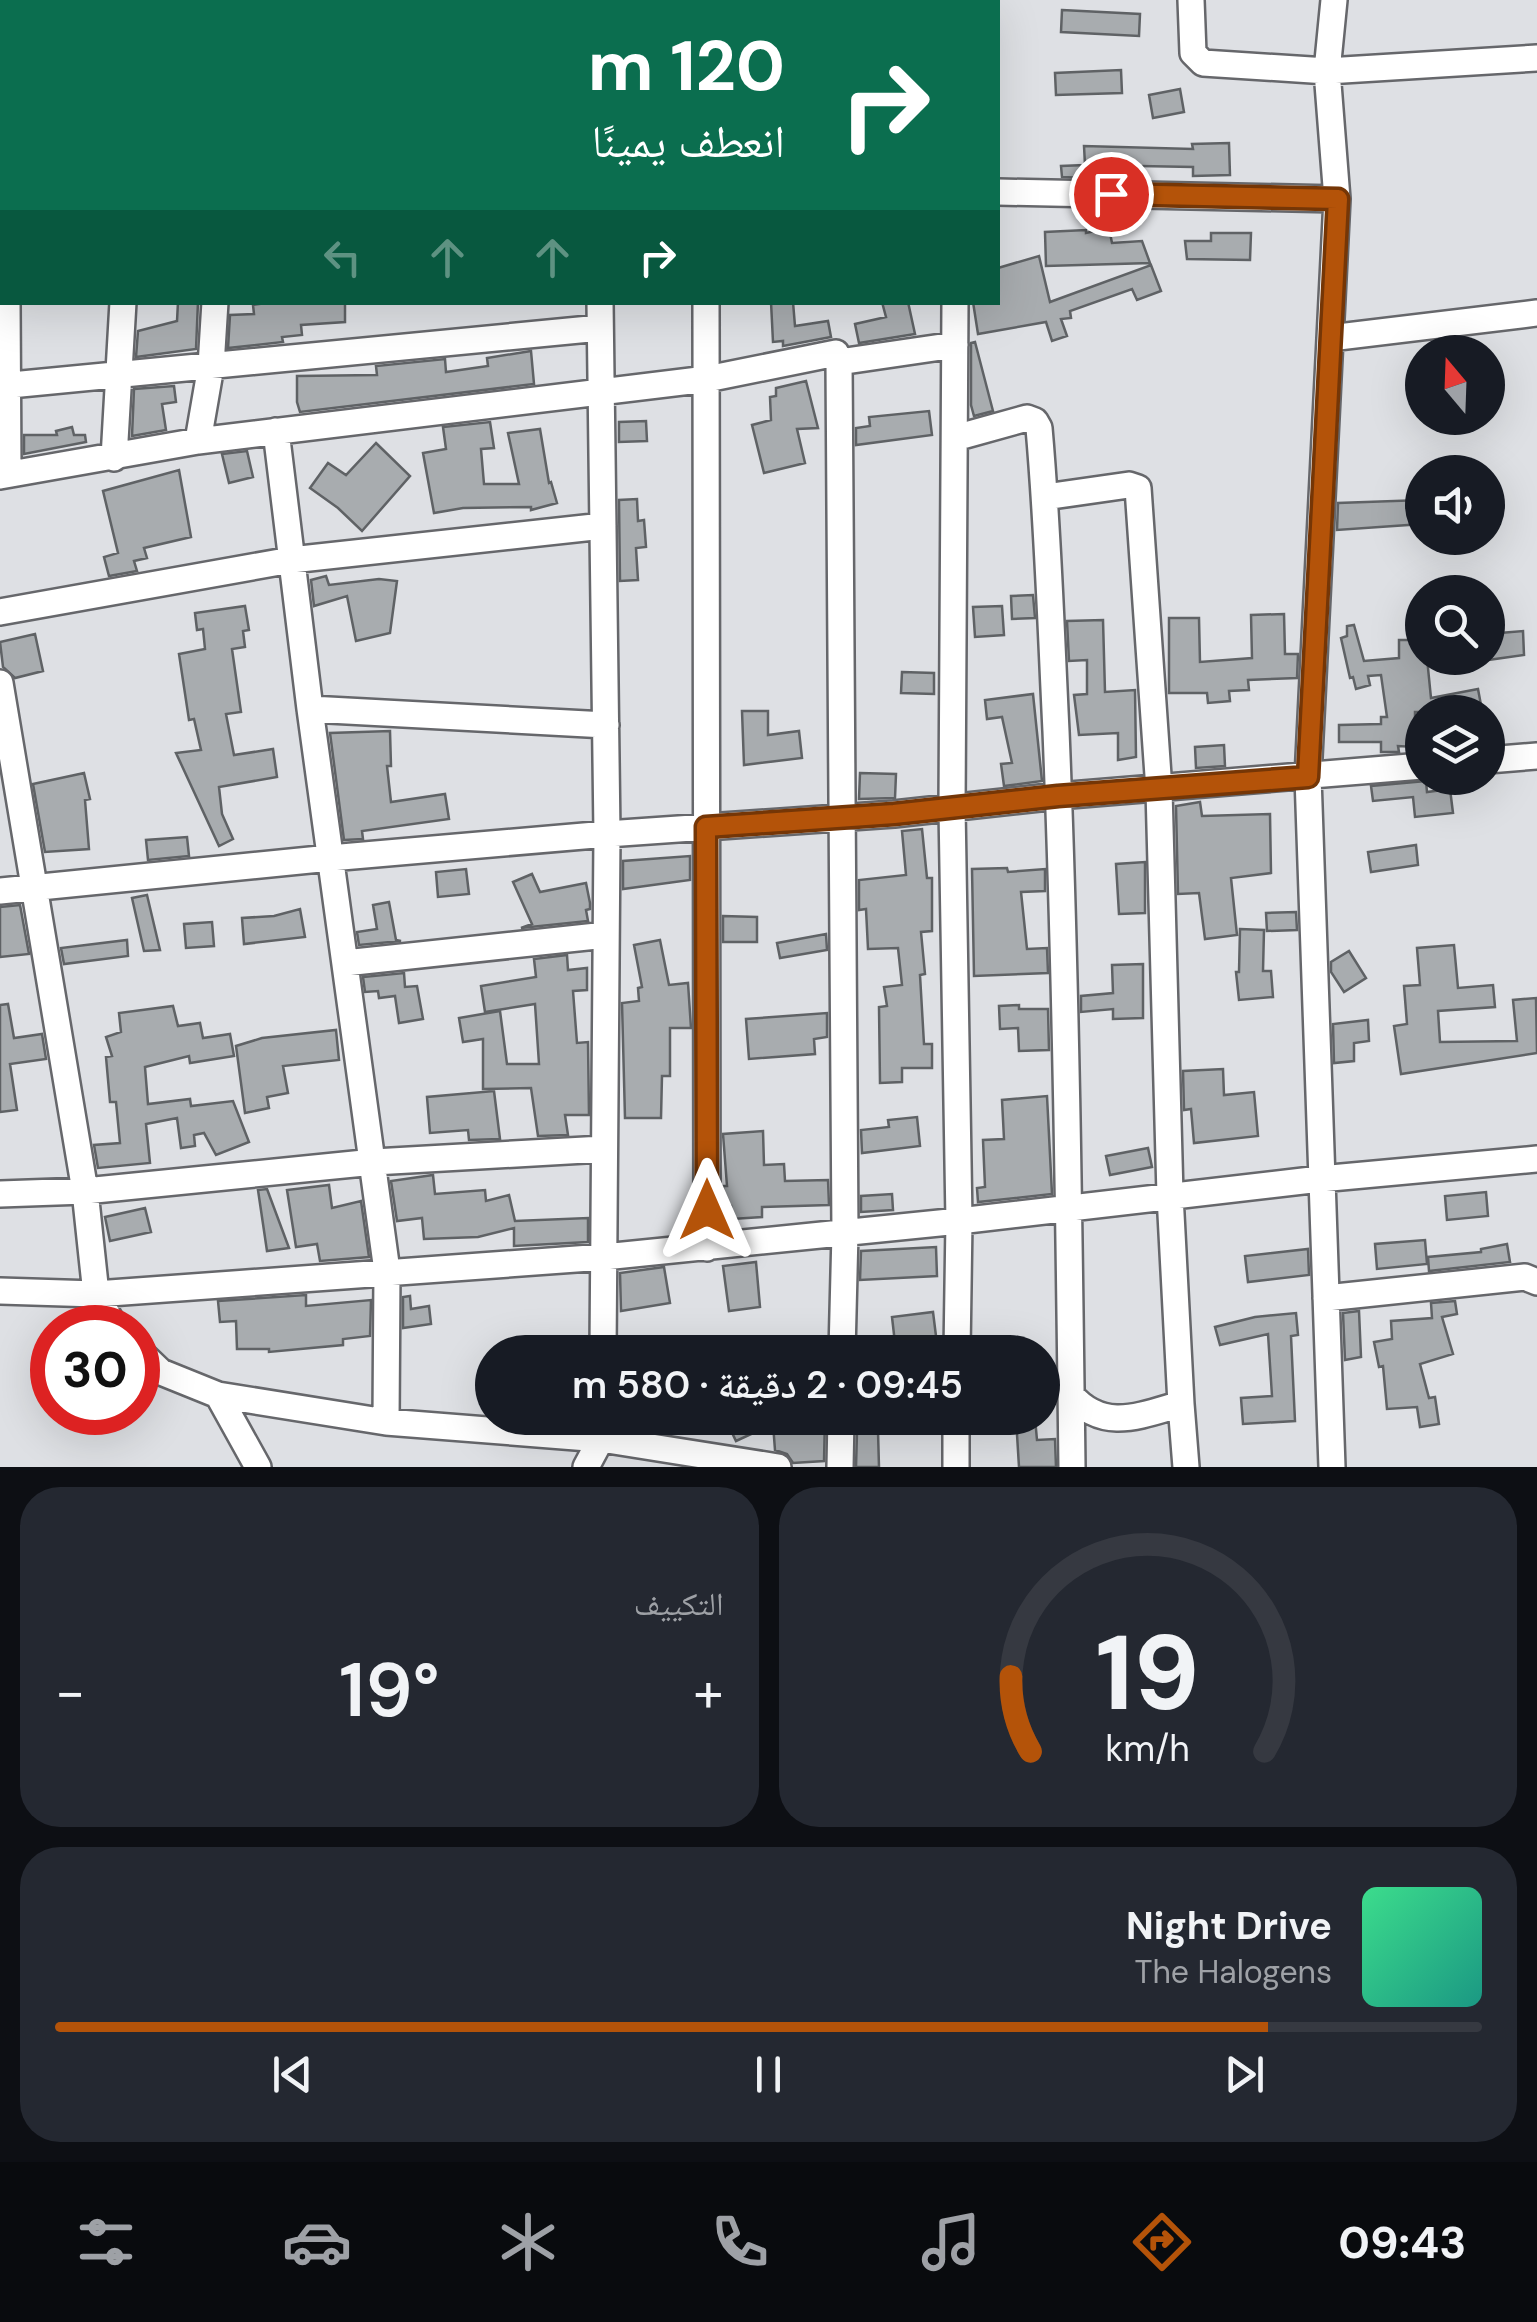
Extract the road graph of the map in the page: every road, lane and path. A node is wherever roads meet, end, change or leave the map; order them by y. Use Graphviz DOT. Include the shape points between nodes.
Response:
graph roads {
  1 [pos="1191,0"];
  2 [pos="1334,0"];
  3 [pos="1537,58"];
  4 [pos="1327,71"];
  5 [pos="1000,192"];
  6 [pos="1338,199"];
  7 [pos="7,305"];
  8 [pos="123,305"];
  9 [pos="215,305"];
  10 [pos="706,305"];
  11 [pos="955,305"];
  12 [pos="1537,312"];
  13 [pos="600,315"];
  14 [pos="1330,338"];
  15 [pos="956,345"];
  16 [pos="839,362"];
  17 [pos="211,366"];
  18 [pos="120,374"];
  19 [pos="707,379"];
  20 [pos="4,386"];
  21 [pos="600,391"];
  22 [pos="276,432"];
  23 [pos="955,438"];
  24 [pos="198,441"];
  25 [pos="114,458"];
  26 [pos="4,475"];
  27 [pos="1046,497"];
  28 [pos="603,526"];
  29 [pos="290,560"];
  30 [pos="0,612"];
  31 [pos="0,683"];
  32 [pos="310,709"];
  33 [pos="606,726"];
  34 [pos="5,737"];
  35 [pos="1537,756"];
  36 [pos="1505,759"];
  37 [pos="1405,768"];
  38 [pos="1308,777"];
  39 [pos="1159,790"];
  40 [pos="1058,796"];
  41 [pos="952,808"];
  42 [pos="842,818"];
  43 [pos="706,827"];
  44 [pos="607,834"];
  45 [pos="330,858"];
  46 [pos="36,886"];
  47 [pos="0,891"];
  48 [pos="606,935"];
  49 [pos="345,963"];
  50 [pos="603,1149"];
  51 [pos="1537,1159"];
  52 [pos="374,1162"];
  53 [pos="1320,1179"];
  54 [pos="86,1191"];
  55 [pos="0,1194"];
  56 [pos="1170,1195"];
  57 [pos="1070,1207"];
  58 [pos="959,1221"];
  59 [pos="845,1233"];
  60 [pos="707,1248"];
  61 [pos="604,1257"];
  62 [pos="388,1271"];
  63 [pos="1537,1282"];
  64 [pos="0,1291"];
  65 [pos="96,1294"];
  66 [pos="1326,1298"];
  67 [pos="102,1305"];
  68 [pos="602,1335"];
  69 [pos="842,1335"];
  70 [pos="957,1335"];
  71 [pos="160,1370"];
  72 [pos="218,1395"];
  73 [pos="1071,1395"];
  74 [pos="1182,1404"];
  75 [pos="386,1422"];
  76 [pos="475,1424"];
  77 [pos="598,1435"];
  78 [pos="633,1435"];
  79 [pos="841,1435"];
  80 [pos="956,1435"];
  81 [pos="258,1467"];
  82 [pos="586,1467"];
  83 [pos="778,1467"];
  84 [pos="840,1467"];
  85 [pos="956,1467"];
  86 [pos="1072,1467"];
  87 [pos="1186,1467"];
  88 [pos="1332,1467"];
  1 -- 4 [label="street" via="1193,53 1203,63"];
  2 -- 4 [label="street"];
  3 -- 4 [label="street"];
  4 -- 6 [label="street"];
  5 -- 6 [label="street"];
  6 -- 14 [label="street"];
  7 -- 20 [label="street"];
  8 -- 18 [label="street"];
  9 -- 17 [label="street"];
  10 -- 19 [label="street"];
  11 -- 15 [label="street"];
  12 -- 14 [label="street"];
  13 -- 17 [label="street"];
  13 -- 21 [label="street"];
  14 -- 38 [label="street"];
  15 -- 16 [label="street"];
  15 -- 23 [label="street"];
  16 -- 19 [label="street" via="836,353"];
  16 -- 42 [label="street"];
  17 -- 18 [label="street"];
  17 -- 24 [label="street"];
  18 -- 20 [label="street"];
  18 -- 25 [label="street"];
  19 -- 21 [label="street"];
  19 -- 43 [label="street"];
  20 -- 26 [label="street"];
  21 -- 22 [label="street"];
  21 -- 28 [label="street"];
  22 -- 24 [label="street"];
  22 -- 29 [label="street"];
  23 -- 27 [label="street" via="1035,421"];
  23 -- 41 [label="street"];
  24 -- 25 [label="street"];
  25 -- 26 [label="street"];
  27 -- 39 [label="street" via="1138,488"];
  27 -- 40 [label="street"];
  28 -- 29 [label="street"];
  28 -- 33 [label="street"];
  29 -- 30 [label="street"];
  29 -- 32 [label="street"];
  31 -- 34 [label="street"];
  32 -- 33 [label="street"];
  32 -- 45 [label="street"];
  33 -- 44 [label="street"];
  34 -- 46 [label="street"];
  35 -- 36 [label="street"];
  37 -- 38 [label="street"];
  38 -- 39 [label="street"];
  38 -- 53 [label="street"];
  39 -- 40 [label="street"];
  39 -- 56 [label="street"];
  40 -- 41 [label="street"];
  40 -- 57 [label="street"];
  41 -- 42 [label="street"];
  41 -- 58 [label="street"];
  42 -- 43 [label="street"];
  42 -- 59 [label="street"];
  43 -- 44 [label="street"];
  43 -- 60 [label="street"];
  44 -- 45 [label="street"];
  44 -- 48 [label="street"];
  45 -- 46 [label="street"];
  45 -- 49 [label="street"];
  46 -- 47 [label="street"];
  46 -- 54 [label="street"];
  48 -- 49 [label="street"];
  48 -- 50 [label="street"];
  49 -- 52 [label="street"];
  50 -- 52 [label="street"];
  50 -- 61 [label="street"];
  51 -- 53 [label="street"];
  52 -- 54 [label="street"];
  52 -- 62 [label="street"];
  53 -- 56 [label="street"];
  53 -- 66 [label="street"];
  54 -- 55 [label="street"];
  54 -- 65 [label="street"];
  56 -- 57 [label="street"];
  56 -- 74 [label="street"];
  57 -- 58 [label="street"];
  57 -- 73 [label="street"];
  58 -- 59 [label="street"];
  58 -- 70 [label="street"];
  59 -- 60 [label="street"];
  59 -- 69 [label="street"];
  60 -- 61 [label="street"];
  61 -- 62 [label="street"];
  61 -- 68 [label="street"];
  62 -- 65 [label="street"];
  62 -- 75 [label="street"];
  63 -- 66 [label="street" via="1525,1276"];
  64 -- 65 [label="street"];
  65 -- 67 [label="street"];
  66 -- 88 [label="street"];
  71 -- 72 [label="street"];
  72 -- 75 [label="street"];
  72 -- 81 [label="street"];
  73 -- 74 [label="street" via="1096,1417"];
  73 -- 86 [label="street"];
  74 -- 87 [label="street"];
  75 -- 76 [label="street"];
  77 -- 82 [label="street"];
  78 -- 83 [label="street"];
  79 -- 84 [label="street"];
  80 -- 85 [label="street"];
}
